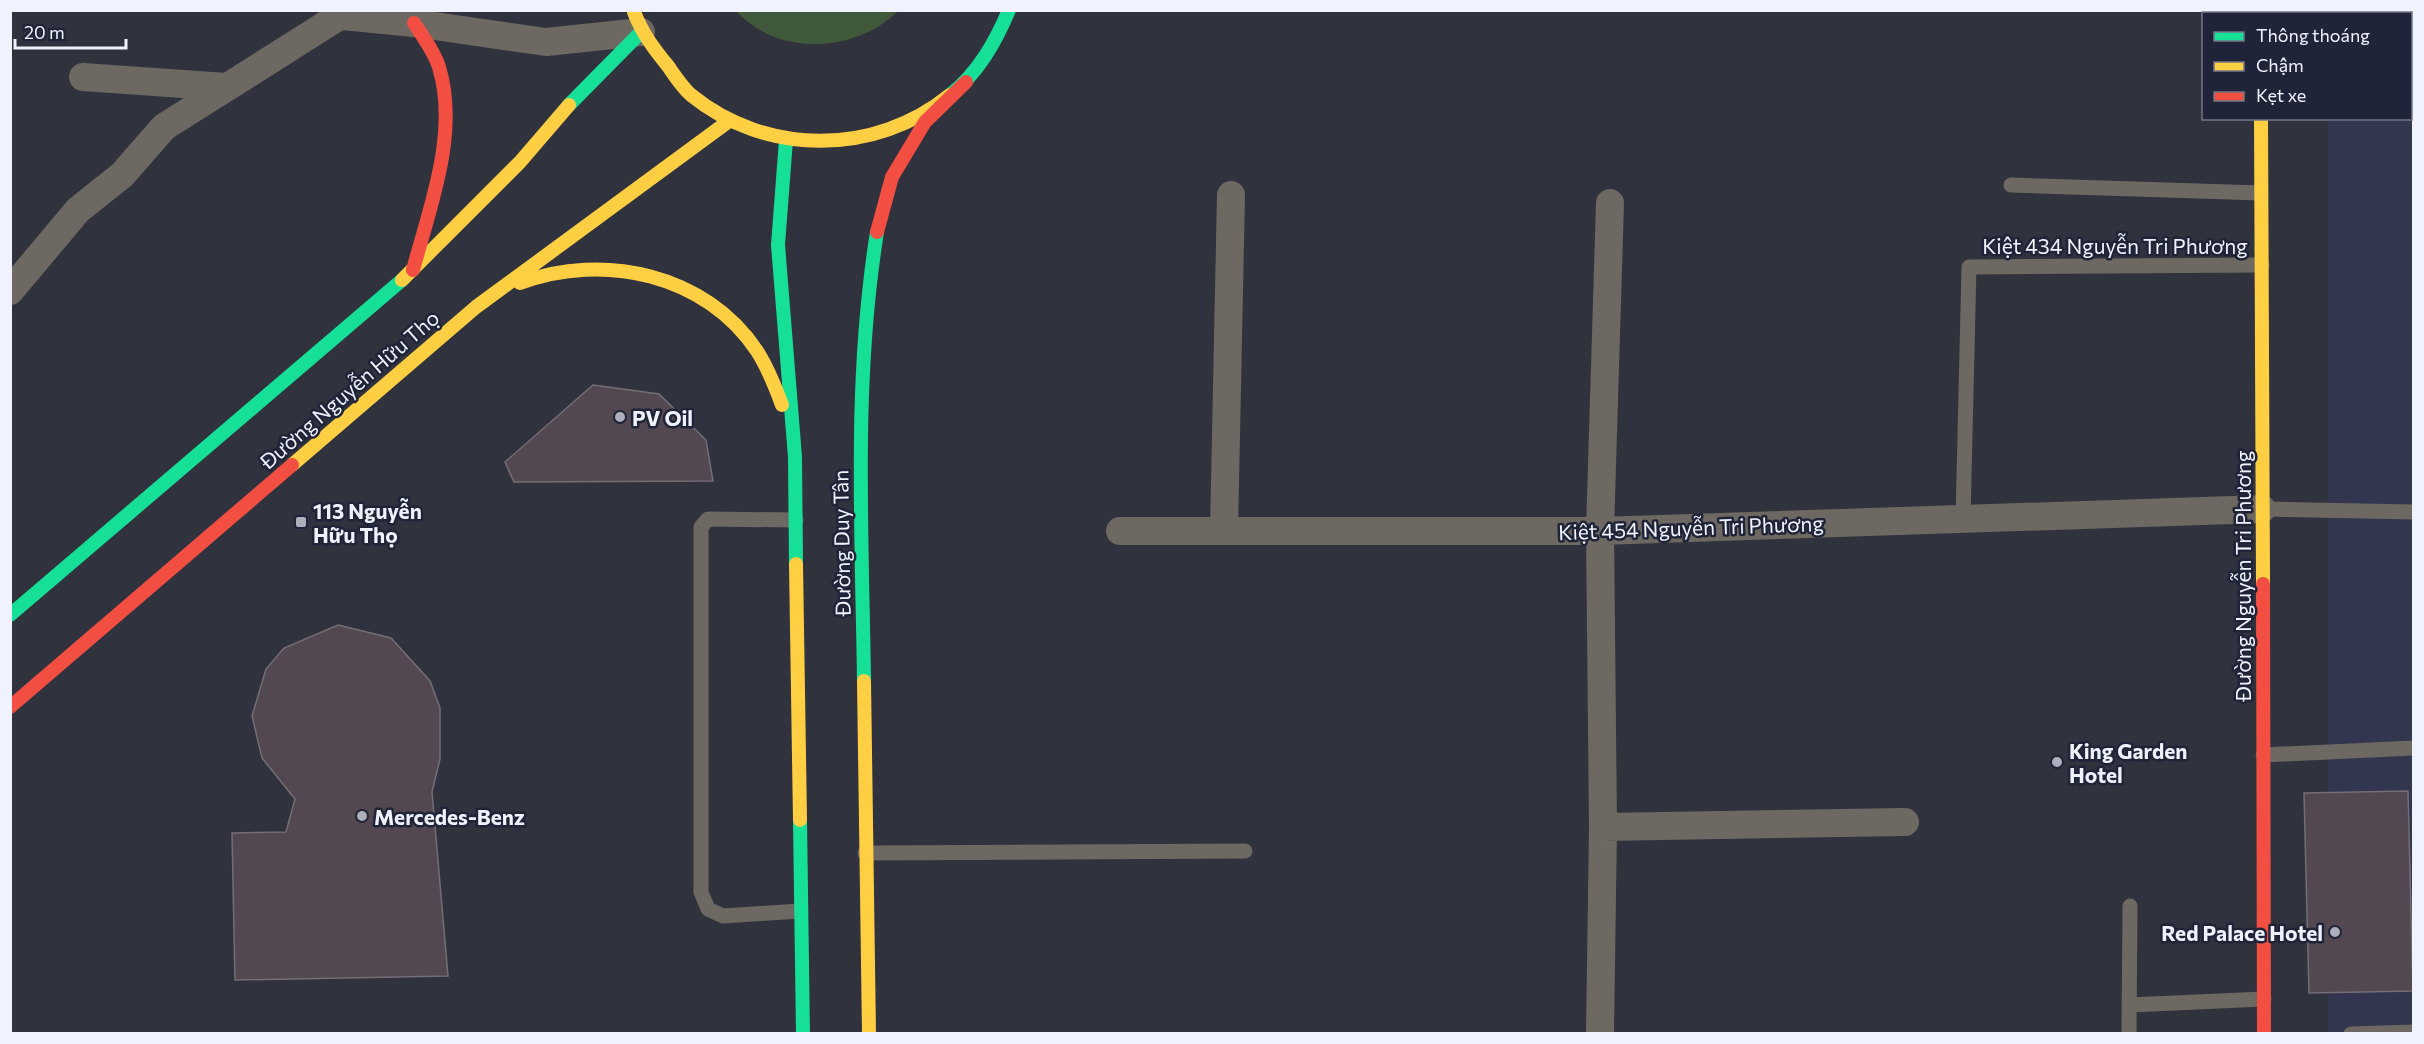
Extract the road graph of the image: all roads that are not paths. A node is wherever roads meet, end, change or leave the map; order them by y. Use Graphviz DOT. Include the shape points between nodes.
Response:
graph roads {
  1 [pos="1009,10"];
  2 [pos="346,13"];
  3 [pos="637,21"];
  4 [pos="414,22"];
  5 [pos="83,77"];
  6 [pos="966,82"];
  7 [pos="226,87"];
  8 [pos="2261,120"];
  9 [pos="729,121"];
  10 [pos="786,140"];
  11 [pos="2011,185"];
  12 [pos="2261,193"];
  13 [pos="1231,195"];
  14 [pos="1610,203"];
  15 [pos="2262,265"];
  16 [pos="413,270"];
  17 [pos="10,291"];
  18 [pos="476,306"];
  19 [pos="795,457"];
  20 [pos="2262,509"];
  21 [pos="2414,512"];
  22 [pos="1963,519"];
  23 [pos="796,520"];
  24 [pos="1120,531"];
  25 [pos="1224,531"];
  26 [pos="1600,531"];
  27 [pos="10,615"];
  28 [pos="10,707"];
  29 [pos="2414,748"];
  30 [pos="2263,755"];
  31 [pos="1905,822"];
  32 [pos="1603,827"];
  33 [pos="1245,851"];
  34 [pos="865,853"];
  35 [pos="2130,906"];
  36 [pos="800,911"];
  37 [pos="2264,999"];
  38 [pos="2129,1005"];
  39 [pos="1600,1032"];
  40 [pos="2414,1032"];
  41 [pos="803,1034"];
  42 [pos="869,1034"];
  43 [pos="2129,1034"];
  44 [pos="2264,1034"];
  45 [pos="2351,1034"];
  1 -- 6 [label="main road" via="996,42"];
  2 -- 4 [label="street"];
  2 -- 7 [label="street"];
  3 -- 4 [label="street" via="546,42"];
  3 -- 9 [label="main road" via="689,93"];
  3 -- 16 [label="main road" via="520,162"];
  4 -- 16 [label="main road" via="439,66 447,114 439,167"];
  5 -- 7 [label="street"];
  6 -- 10 [label="main road" via="928,113 884,133 835,143"];
  6 -- 34 [label="main road, Đường Duy Tân" via="925,122 892,177 879,216 873,260 860,410"];
  7 -- 17 [label="street" via="164,127 122,175 78,210"];
  8 -- 12 [label="main road, Đường Nguyễn Tri Phương"];
  9 -- 10 [label="main road"];
  9 -- 18 [label="main road, Đường Nguyễn Hữu Thọ"];
  10 -- 19 [label="main road" via="778,245"];
  11 -- 12 [label="lane"];
  12 -- 15 [label="main road, Đường Nguyễn Tri Phương"];
  13 -- 25 [label="street"];
  14 -- 26 [label="street"];
  15 -- 20 [label="main road, Đường Nguyễn Tri Phương"];
  15 -- 22 [label="lane, Kiệt 434 Nguyễn Tri Phương" via="1969,267"];
  16 -- 27 [label="main road"];
  18 -- 19 [label="main road" via="540,275 573,268 607,268 671,283 701,298 751,342 769,370 792,432"];
  18 -- 28 [label="main road, Đường Nguyễn Hữu Thọ"];
  19 -- 23 [label="main road"];
  20 -- 21 [label="lane"];
  20 -- 22 [label="street, Kiệt 454 Nguyễn Tri Phương"];
  20 -- 30 [label="main road, Đường Nguyễn Tri Phương"];
  22 -- 26 [label="street, Kiệt 454 Nguyễn Tri Phương"];
  23 -- 36 [label="main road"];
  23 -- 36 [label="lane" via="708,519 701,527 701,880 708,909 723,916"];
  24 -- 25 [label="street, Kiệt 454 Nguyễn Tri Phương"];
  25 -- 26 [label="street, Kiệt 454 Nguyễn Tri Phương"];
  26 -- 32 [label="street"];
  29 -- 30 [label="lane"];
  30 -- 37 [label="main road, Đường Nguyễn Tri Phương"];
  31 -- 32 [label="street"];
  32 -- 39 [label="street"];
  33 -- 34 [label="lane"];
  34 -- 42 [label="main road, Đường Duy Tân"];
  35 -- 38 [label="lane"];
  36 -- 41 [label="main road"];
  37 -- 38 [label="lane"];
  37 -- 44 [label="main road, Đường Nguyễn Tri Phương"];
  38 -- 43 [label="lane"];
  40 -- 45 [label="lane"];
}
